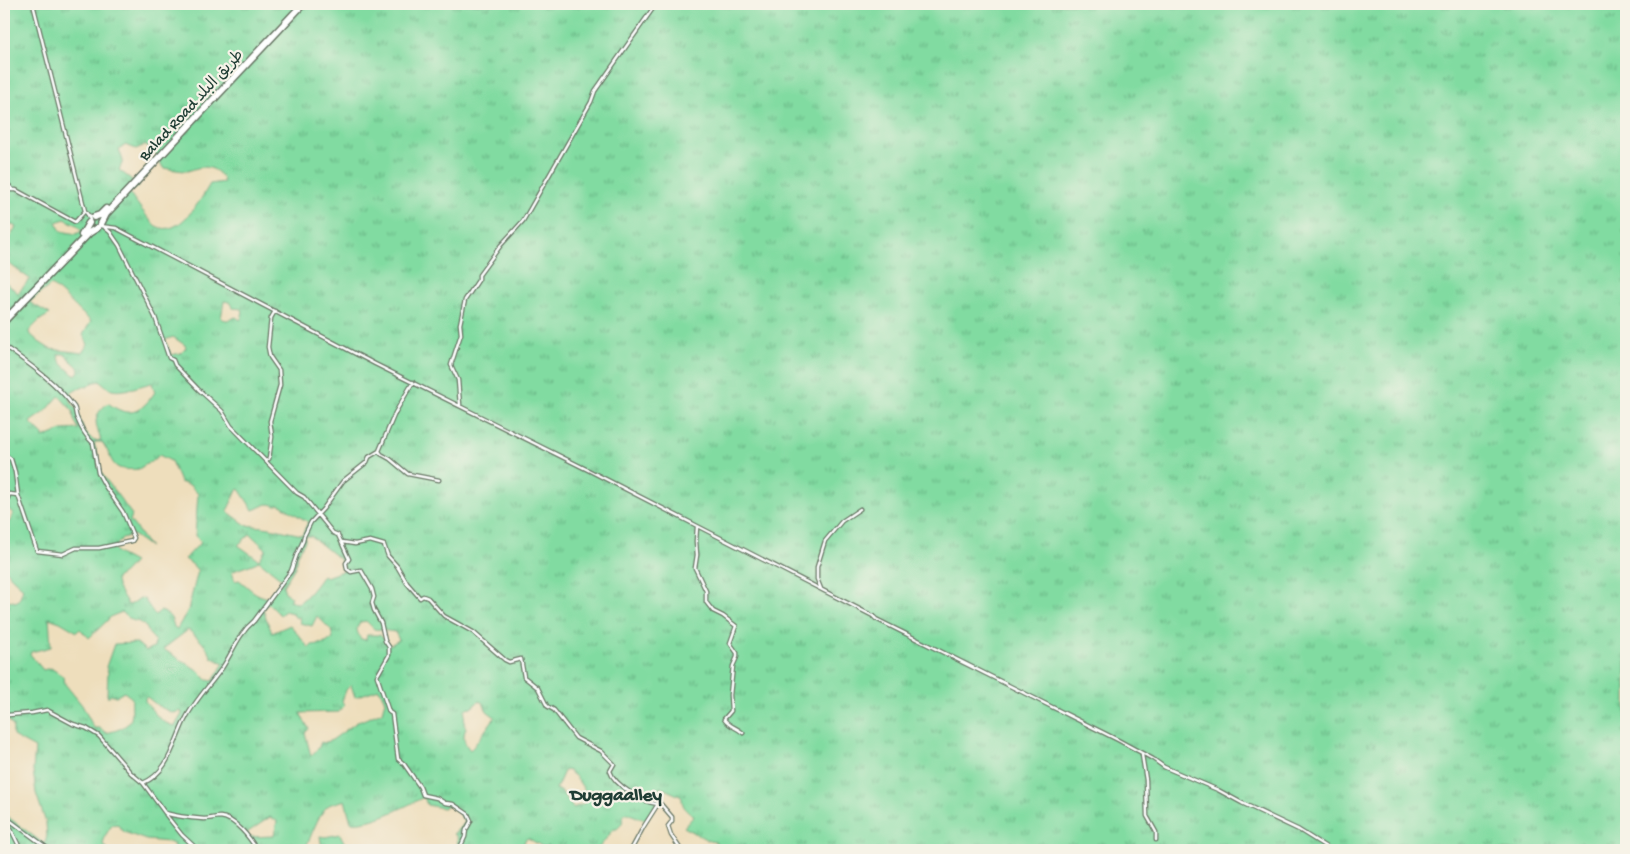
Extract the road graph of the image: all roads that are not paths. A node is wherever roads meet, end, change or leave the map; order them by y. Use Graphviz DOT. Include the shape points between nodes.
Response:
graph roads {
  1 [pos="33,4"];
  2 [pos="298,4"];
  3 [pos="302,4"];
  4 [pos="656,4"];
  5 [pos="4,176"];
  6 [pos="12,189"];
  7 [pos="4,190"];
  8 [pos="85,211"];
  9 [pos="91,219"];
  10 [pos="100,226"];
  11 [pos="275,311"];
  12 [pos="4,316"];
  13 [pos="4,321"];
  14 [pos="4,346"];
  15 [pos="413,382"];
  16 [pos="460,406"];
  17 [pos="379,451"];
  18 [pos="4,454"];
  19 [pos="266,461"];
  20 [pos="439,480"];
  21 [pos="18,495"];
  22 [pos="4,508"];
  23 [pos="860,509"];
  24 [pos="318,514"];
  25 [pos="697,527"];
  26 [pos="342,542"];
  27 [pos="822,590"];
  28 [pos="4,712"];
  29 [pos="743,733"];
  30 [pos="1142,755"];
  31 [pos="143,783"];
  32 [pos="658,804"];
  33 [pos="165,813"];
  34 [pos="5,817"];
  35 [pos="1156,840"];
  36 [pos="21,850"];
  37 [pos="50,850"];
  38 [pos="198,850"];
  39 [pos="257,850"];
  40 [pos="459,850"];
  41 [pos="632,850"];
  42 [pos="681,850"];
  43 [pos="1331,850"];
  1 -- 8 [label="street"];
  2 -- 9 [label="highway, Balad Road طريق البلد" via="103,212"];
  3 -- 10 [label="highway, Balad Road طريق البلد" via="106,214"];
  4 -- 16 [label="street" via="595,91 522,221 479,275 465,300 461,334 451,365 458,380"];
  5 -- 6 [label="street"];
  6 -- 7 [label="street"];
  6 -- 8 [label="street" via="75,222"];
  8 -- 9 [label="street"];
  9 -- 10 [label="highway" via="99,219"];
  9 -- 10 [label="highway" via="92,228"];
  9 -- 12 [label="highway, Balad Road طريق البلد" via="86,231"];
  10 -- 11 [label="street" via="116,228"];
  10 -- 13 [label="highway, Balad Road طريق البلد" via="89,233"];
  10 -- 19 [label="street" via="110,232 128,262 155,317 169,358"];
  11 -- 15 [label="street"];
  11 -- 19 [label="street" via="271,318 268,347 279,370 280,385 270,420 272,445"];
  14 -- 21 [label="street" via="34,367 76,409 76,417 85,436 93,443 98,473 123,512 134,538 99,548 76,548 63,554 37,551"];
  15 -- 16 [label="street"];
  15 -- 17 [label="street"];
  16 -- 27 [label="street"];
  17 -- 20 [label="street" via="408,474"];
  17 -- 24 [label="street" via="343,481"];
  18 -- 21 [label="street" via="11,460"];
  19 -- 24 [label="street"];
  21 -- 22 [label="street" via="10,494"];
  23 -- 27 [label="street" via="842,521 825,541 816,572"];
  24 -- 26 [label="street"];
  24 -- 31 [label="street" via="306,532 291,571 238,638 222,668 186,716 164,767"];
  25 -- 29 [label="street" via="695,568 706,591 706,602 712,611 736,626 730,643 737,656 732,666 730,711 724,719"];
  26 -- 32 [label="street" via="370,541 384,545 388,556 420,598 428,598 444,616 473,632 505,660 521,660 524,677 538,688 547,706 554,710 576,738 601,752 614,764 610,770 612,777 633,795"];
  26 -- 40 [label="street" via="349,559 345,567 351,572 361,570 372,588 374,610 389,647 389,655 377,676 392,714 398,759 423,795 453,804 470,816"];
  27 -- 43 [label="street" via="1118,740 1164,767 1299,830"];
  28 -- 31 [label="street" via="8,715 47,710 86,728 99,736 130,773"];
  30 -- 35 [label="street" via="1147,816 1156,832"];
  31 -- 33 [label="street"];
  32 -- 41 [label="street"];
  32 -- 42 [label="street" via="660,802 672,818 668,827"];
  33 -- 38 [label="street"];
  33 -- 39 [label="street" via="204,819 226,818 248,836"];
  34 -- 36 [label="street"];
  34 -- 37 [label="street"];
}
